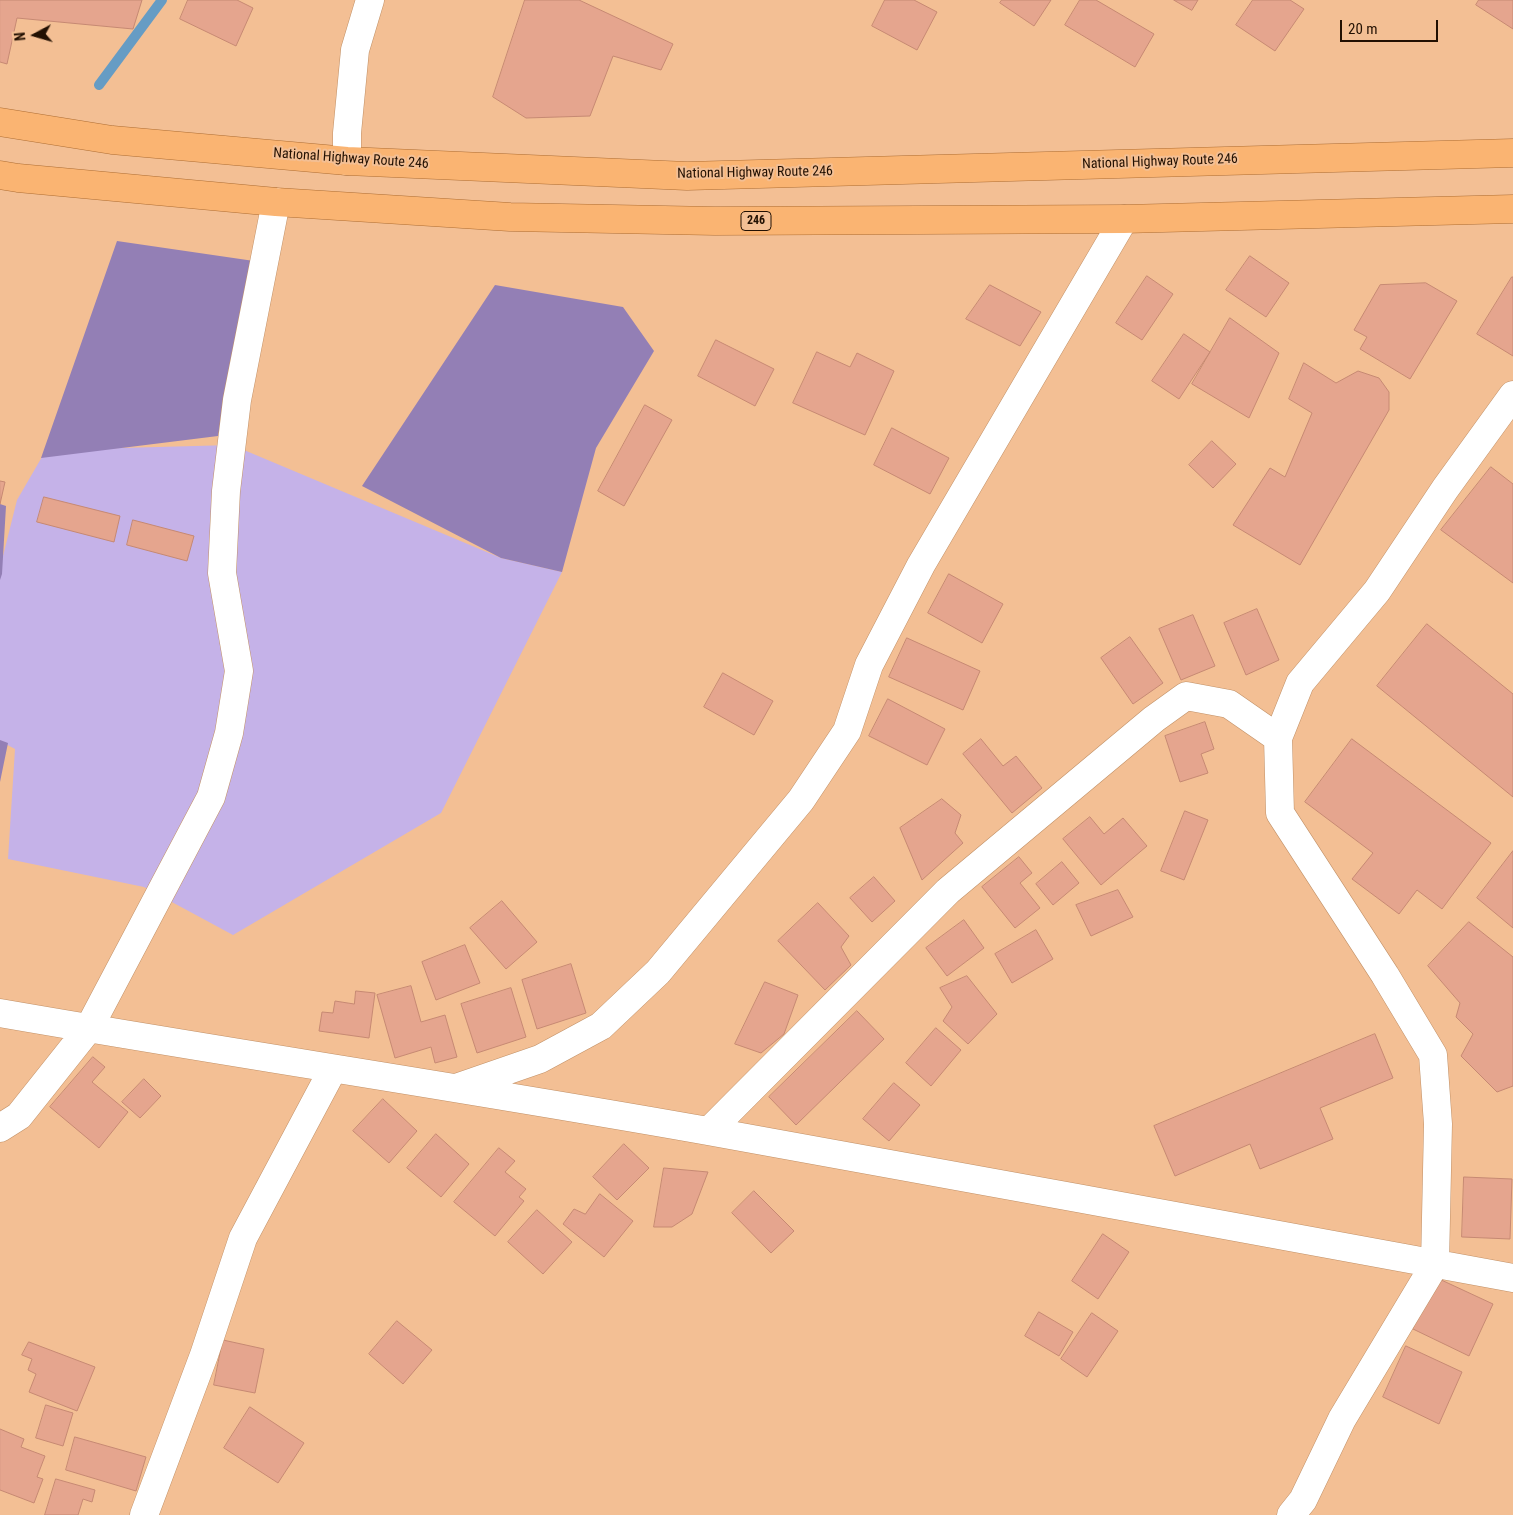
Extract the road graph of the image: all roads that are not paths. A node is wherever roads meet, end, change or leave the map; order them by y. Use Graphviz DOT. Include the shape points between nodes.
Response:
graph roads {
  1 [pos="370,0"];
  2 [pos="0,122"];
  3 [pos="1513,153"];
  4 [pos="347,161"];
  5 [pos="0,174"];
  6 [pos="276,202"];
  7 [pos="1513,209"];
  8 [pos="1124,219"];
  9 [pos="1513,395"];
  10 [pos="1278,738"];
  11 [pos="0,1013"];
  12 [pos="89,1028"];
  13 [pos="333,1069"];
  14 [pos="458,1087"];
  15 [pos="0,1128"];
  16 [pos="709,1131"];
  17 [pos="1435,1264"];
  18 [pos="1513,1278"];
  19 [pos="144,1515"];
  20 [pos="1291,1515"];
  1 -- 4 [label="street" via="355,50"];
  2 -- 4 [label="highway, National Highway Route 246" via="112,140"];
  3 -- 4 [label="highway, National Highway Route 246" via="687,176"];
  5 -- 6 [label="highway, 246"];
  6 -- 8 [label="highway, 246" via="510,217 715,221"];
  6 -- 12 [label="street" via="237,400 226,490 222,573 239,671 229,733 211,797"];
  7 -- 8 [label="highway, 246"];
  8 -- 14 [label="street" via="921,565 869,665 847,731 801,800 658,972 602,1026 540,1059"];
  9 -- 10 [label="street" via="1377,591 1300,683"];
  10 -- 16 [label="street" via="1228,704 1186,696 1154,719 948,892"];
  10 -- 17 [label="street" via="1280,813 1433,1055 1438,1124"];
  11 -- 12 [label="street"];
  12 -- 13 [label="street"];
  12 -- 15 [label="street" via="19,1116"];
  13 -- 14 [label="street"];
  13 -- 19 [label="street" via="243,1238 204,1355"];
  14 -- 16 [label="street"];
  16 -- 17 [label="street"];
  17 -- 18 [label="street"];
  17 -- 20 [label="street" via="1342,1419 1303,1500"];
}
